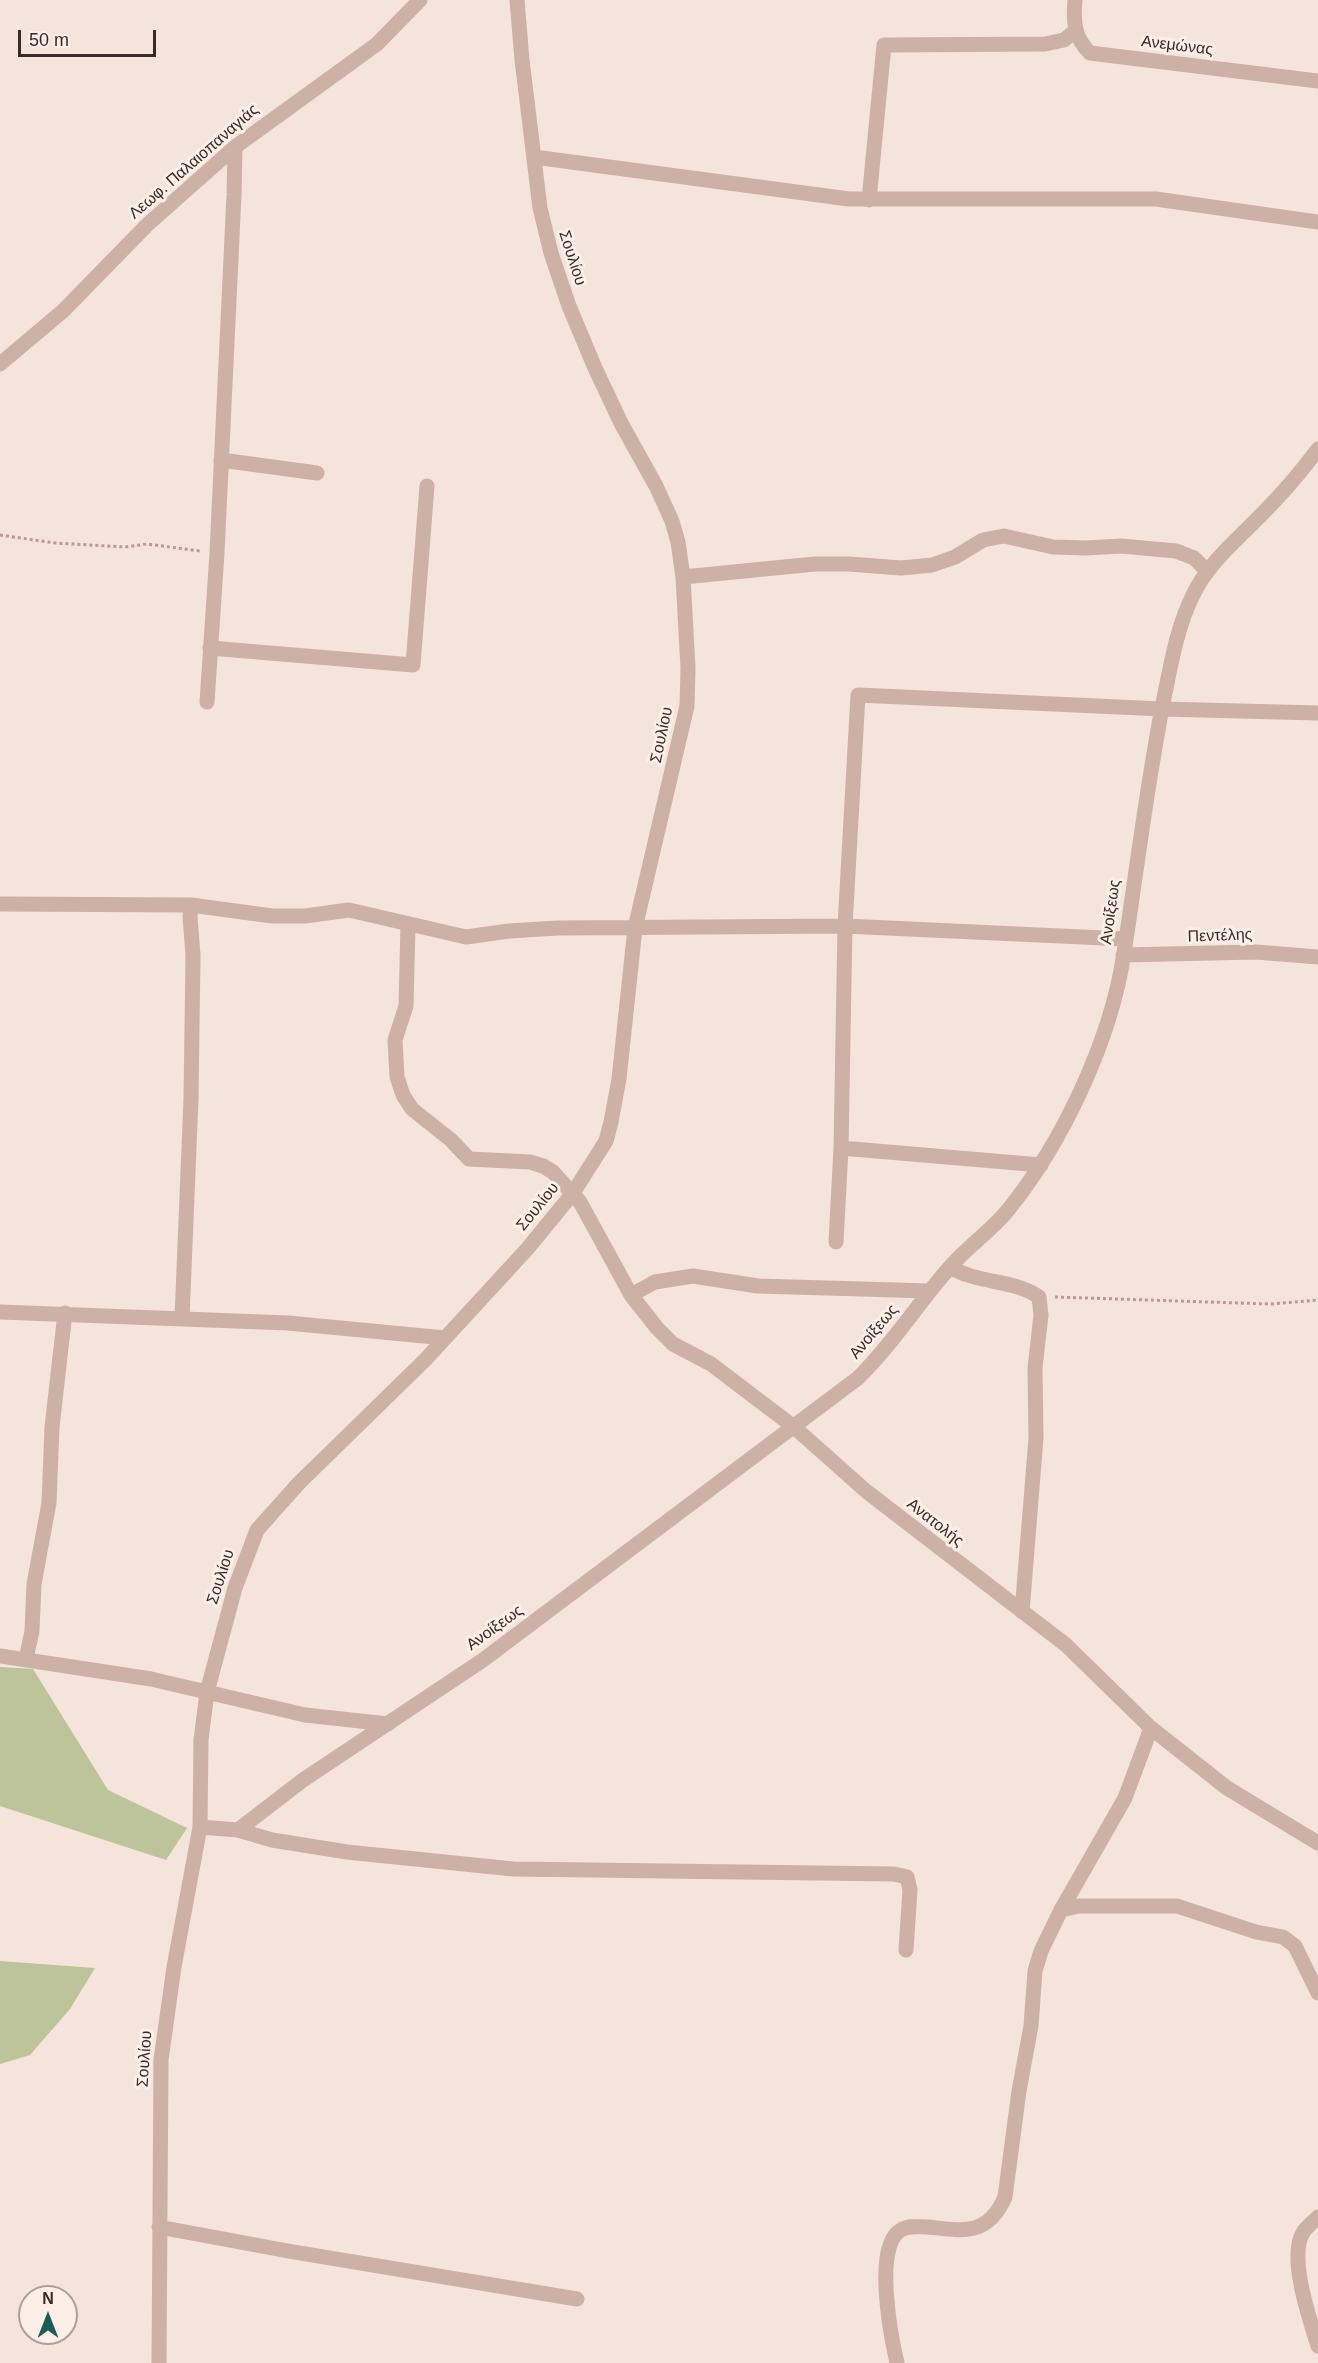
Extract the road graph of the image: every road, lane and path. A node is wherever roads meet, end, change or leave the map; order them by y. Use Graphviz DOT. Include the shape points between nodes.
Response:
graph roads {
  1 [pos="420,0"];
  2 [pos="517,0"];
  3 [pos="1075,0"];
  4 [pos="1076,31"];
  5 [pos="1318,81"];
  6 [pos="235,147"];
  7 [pos="534,157"];
  8 [pos="869,201"];
  9 [pos="1318,222"];
  10 [pos="0,364"];
  11 [pos="1318,449"];
  12 [pos="221,460"];
  13 [pos="317,473"];
  14 [pos="428,486"];
  15 [pos="0,535"];
  16 [pos="217,553"];
  17 [pos="1207,571"];
  18 [pos="683,577"];
  19 [pos="210,648"];
  20 [pos="207,702"];
  21 [pos="1162,709"];
  22 [pos="1318,713"];
  23 [pos="0,904"];
  24 [pos="191,905"];
  25 [pos="408,925"];
  26 [pos="845,926"];
  27 [pos="635,928"];
  28 [pos="1125,939"];
  29 [pos="1124,955"];
  30 [pos="1318,957"];
  31 [pos="841,1148"];
  32 [pos="1041,1165"];
  33 [pos="573,1193"];
  34 [pos="836,1242"];
  35 [pos="950,1267"];
  36 [pos="930,1292"];
  37 [pos="631,1295"];
  38 [pos="1039,1297"];
  39 [pos="1318,1300"];
  40 [pos="0,1312"];
  41 [pos="65,1313"];
  42 [pos="182,1317"];
  43 [pos="445,1338"];
  44 [pos="794,1427"];
  45 [pos="1022,1612"];
  46 [pos="0,1656"];
  47 [pos="26,1659"];
  48 [pos="207,1692"];
  49 [pos="388,1724"];
  50 [pos="1151,1728"];
  51 [pos="200,1827"];
  52 [pos="238,1830"];
  53 [pos="1318,1843"];
  54 [pos="1061,1910"];
  55 [pos="906,1950"];
  56 [pos="1318,1993"];
  57 [pos="1318,2217"];
  58 [pos="159,2227"];
  59 [pos="577,2299"];
  60 [pos="1318,2346"];
  61 [pos="159,2363"];
  62 [pos="897,2363"];
  1 -- 6 [label="street, Λεωφ. Παλαιοπαναγιάς" via="377,44"];
  2 -- 7 [label="street, Σουλίου"];
  3 -- 4 [label="street"];
  4 -- 5 [label="street, Ανεμώνας" via="1089,53"];
  4 -- 8 [label="street" via="1064,40 1045,44 884,45"];
  6 -- 10 [label="street, Λεωφ. Παλαιοπαναγιάς" via="147,225 63,310"];
  6 -- 12 [label="street"];
  7 -- 8 [label="street"];
  7 -- 18 [label="street, Σουλίου" via="543,226 569,306 614,408 669,513"];
  8 -- 9 [label="street" via="1156,199"];
  11 -- 17 [label="street, Ανοίξεως" via="1290,485"];
  12 -- 13 [label="street"];
  12 -- 16 [label="street"];
  14 -- 19 [label="street" via="413,665"];
  15 -- 16 [label="path" via="99,546 163,545"];
  16 -- 19 [label="street"];
  17 -- 18 [label="street" via="1194,558 1176,551 1121,546 1053,547 1004,536 984,540 932,566 815,564"];
  17 -- 21 [label="street, Ανοίξεως" via="1183,620"];
  18 -- 27 [label="street, Σουλίου" via="687,706"];
  19 -- 20 [label="street"];
  21 -- 22 [label="street"];
  21 -- 26 [label="street" via="858,695"];
  21 -- 28 [label="street, Ανοίξεως"];
  23 -- 24 [label="street"];
  24 -- 25 [label="street" via="272,916 349,910"];
  24 -- 42 [label="street" via="191,1099"];
  25 -- 27 [label="street" via="466,937 509,931"];
  25 -- 33 [label="street, Ανατολής" via="406,1006 395,1046 397,1077 408,1103 469,1159 543,1166"];
  26 -- 27 [label="street"];
  26 -- 28 [label="street"];
  26 -- 31 [label="street"];
  27 -- 33 [label="street, Σουλίου" via="611,1122 597,1159"];
  28 -- 29 [label="street, Ανοίξεως"];
  29 -- 30 [label="street, Πεντέλης" via="1256,952"];
  29 -- 32 [label="street, Ανοίξεως" via="1098,1046"];
  31 -- 32 [label="street"];
  31 -- 34 [label="street"];
  32 -- 35 [label="street, Ανοίξεως" via="1005,1213"];
  33 -- 37 [label="street, Ανατολής"];
  33 -- 43 [label="street, Σουλίου"];
  35 -- 36 [label="street, Ανοίξεως"];
  35 -- 38 [label="street" via="975,1279 1026,1288"];
  36 -- 37 [label="street" via="758,1286 693,1276 656,1282"];
  36 -- 44 [label="street, Ανοίξεως" via="871,1366"];
  37 -- 44 [label="street, Ανατολής" via="673,1344 711,1364"];
  38 -- 39 [label="path" via="1270,1304"];
  38 -- 45 [label="street" via="1036,1438"];
  40 -- 41 [label="street"];
  41 -- 42 [label="street"];
  41 -- 47 [label="street" via="52,1427 49,1503 34,1584"];
  42 -- 43 [label="street"];
  43 -- 48 [label="street, Σουλίου" via="257,1530 235,1588"];
  44 -- 45 [label="street, Ανατολής" via="866,1491"];
  44 -- 49 [label="street, Ανοίξεως" via="492,1653"];
  45 -- 50 [label="street, Ανατολής" via="1065,1645"];
  46 -- 47 [label="street"];
  47 -- 48 [label="street"];
  48 -- 49 [label="street" via="305,1715"];
  48 -- 51 [label="street, Σουλίου" via="201,1740"];
  49 -- 52 [label="street, Ανοίξεως" via="303,1780"];
  50 -- 53 [label="street, Ανατολής" via="1227,1788"];
  50 -- 54 [label="street" via="1125,1798"];
  51 -- 52 [label="street"];
  51 -- 58 [label="street, Σουλίου" via="162,2052"];
  52 -- 55 [label="street" via="272,1840 347,1852 513,1869 894,1874 907,1877"];
  54 -- 56 [label="street" via="1079,1906 1177,1906 1283,1937 1295,1946"];
  54 -- 62 [label="street" via="1047,1934 1035,1971 1031,2026 1000,2209 994,2218 977,2228 901,2229 889,2248 888,2312"];
  57 -- 60 [label="street" via="1303,2232 1299,2248 1300,2272"];
  58 -- 59 [label="street"];
  58 -- 61 [label="street, Σουλίου"];
}
